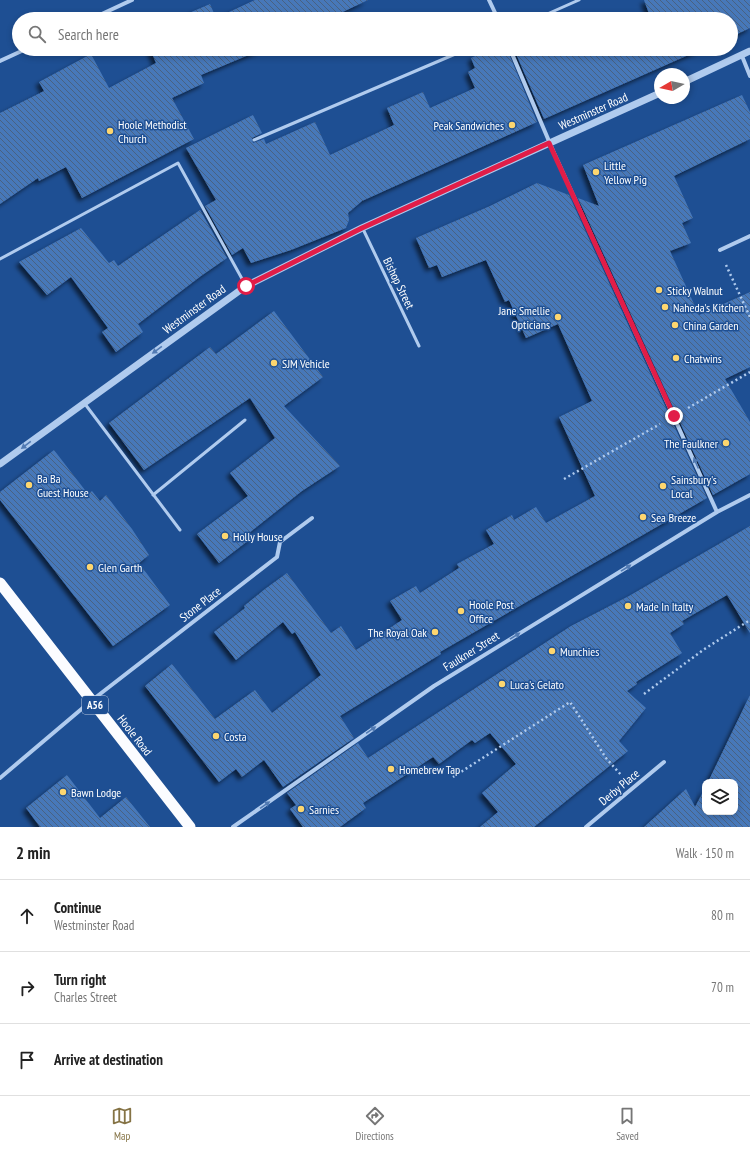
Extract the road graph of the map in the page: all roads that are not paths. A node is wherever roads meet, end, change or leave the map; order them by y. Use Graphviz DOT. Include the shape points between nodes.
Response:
graph roads {
  1 [pos="132,0"];
  2 [pos="489,0"];
  3 [pos="579,0"];
  4 [pos="106,12"];
  5 [pos="495,12"];
  6 [pos="552,12"];
  7 [pos="750,51"];
  8 [pos="12,55"];
  9 [pos="451,56"];
  10 [pos="513,56"];
  11 [pos="742,56"];
  12 [pos="0,61"];
  13 [pos="750,76"];
  14 [pos="690,79"];
  15 [pos="654,96"];
  16 [pos="254,140"];
  17 [pos="549,143"];
  18 [pos="362,228"];
  19 [pos="750,236"];
  20 [pos="720,250"];
  21 [pos="0,259"];
  22 [pos="246,286"];
  23 [pos="419,346"];
  24 [pos="84,402"];
  25 [pos="245,420"];
  26 [pos="0,464"];
  27 [pos="153,495"];
  28 [pos="750,495"];
  29 [pos="717,512"];
  30 [pos="312,518"];
  31 [pos="180,530"];
  32 [pos="0,583"];
  33 [pos="91,701"];
  34 [pos="664,762"];
  35 [pos="0,778"];
  36 [pos="190,827"];
  37 [pos="233,827"];
  38 [pos="586,827"];
  1 -- 4 [label="street"];
  2 -- 5 [label="street"];
  3 -- 6 [label="lane"];
  7 -- 11 [label="street"];
  8 -- 12 [label="street"];
  9 -- 16 [label="lane"];
  10 -- 17 [label="street"];
  11 -- 13 [label="street"];
  11 -- 14 [label="street"];
  15 -- 17 [label="street, Westminster Road"];
  17 -- 18 [label="street, Westminster Road"];
  29 -- 17 [label="street, one-way"];
  18 -- 22 [label="street, Westminster Road"];
  18 -- 23 [label="lane, Bishop Street"];
  19 -- 20 [label="street"];
  21 -- 22 [label="lane" via="178,163"];
  22 -- 24 [label="street, Westminster Road, one-way"];
  24 -- 26 [label="street, Westminster Road, one-way"];
  24 -- 27 [label="lane"];
  25 -- 27 [label="lane"];
  27 -- 31 [label="lane"];
  28 -- 29 [label="street, Faulkner Street"];
  37 -- 29 [label="street, Faulkner Street, one-way" via="434,686"];
  30 -- 33 [label="street, Stone Place" via="280,542 277,557"];
  32 -- 33 [label="highway, Hoole Road / A56"];
  33 -- 35 [label="street, Stone Place"];
  33 -- 36 [label="highway, Hoole Road / A56"];
  34 -- 38 [label="street, Derby Place"];
}
